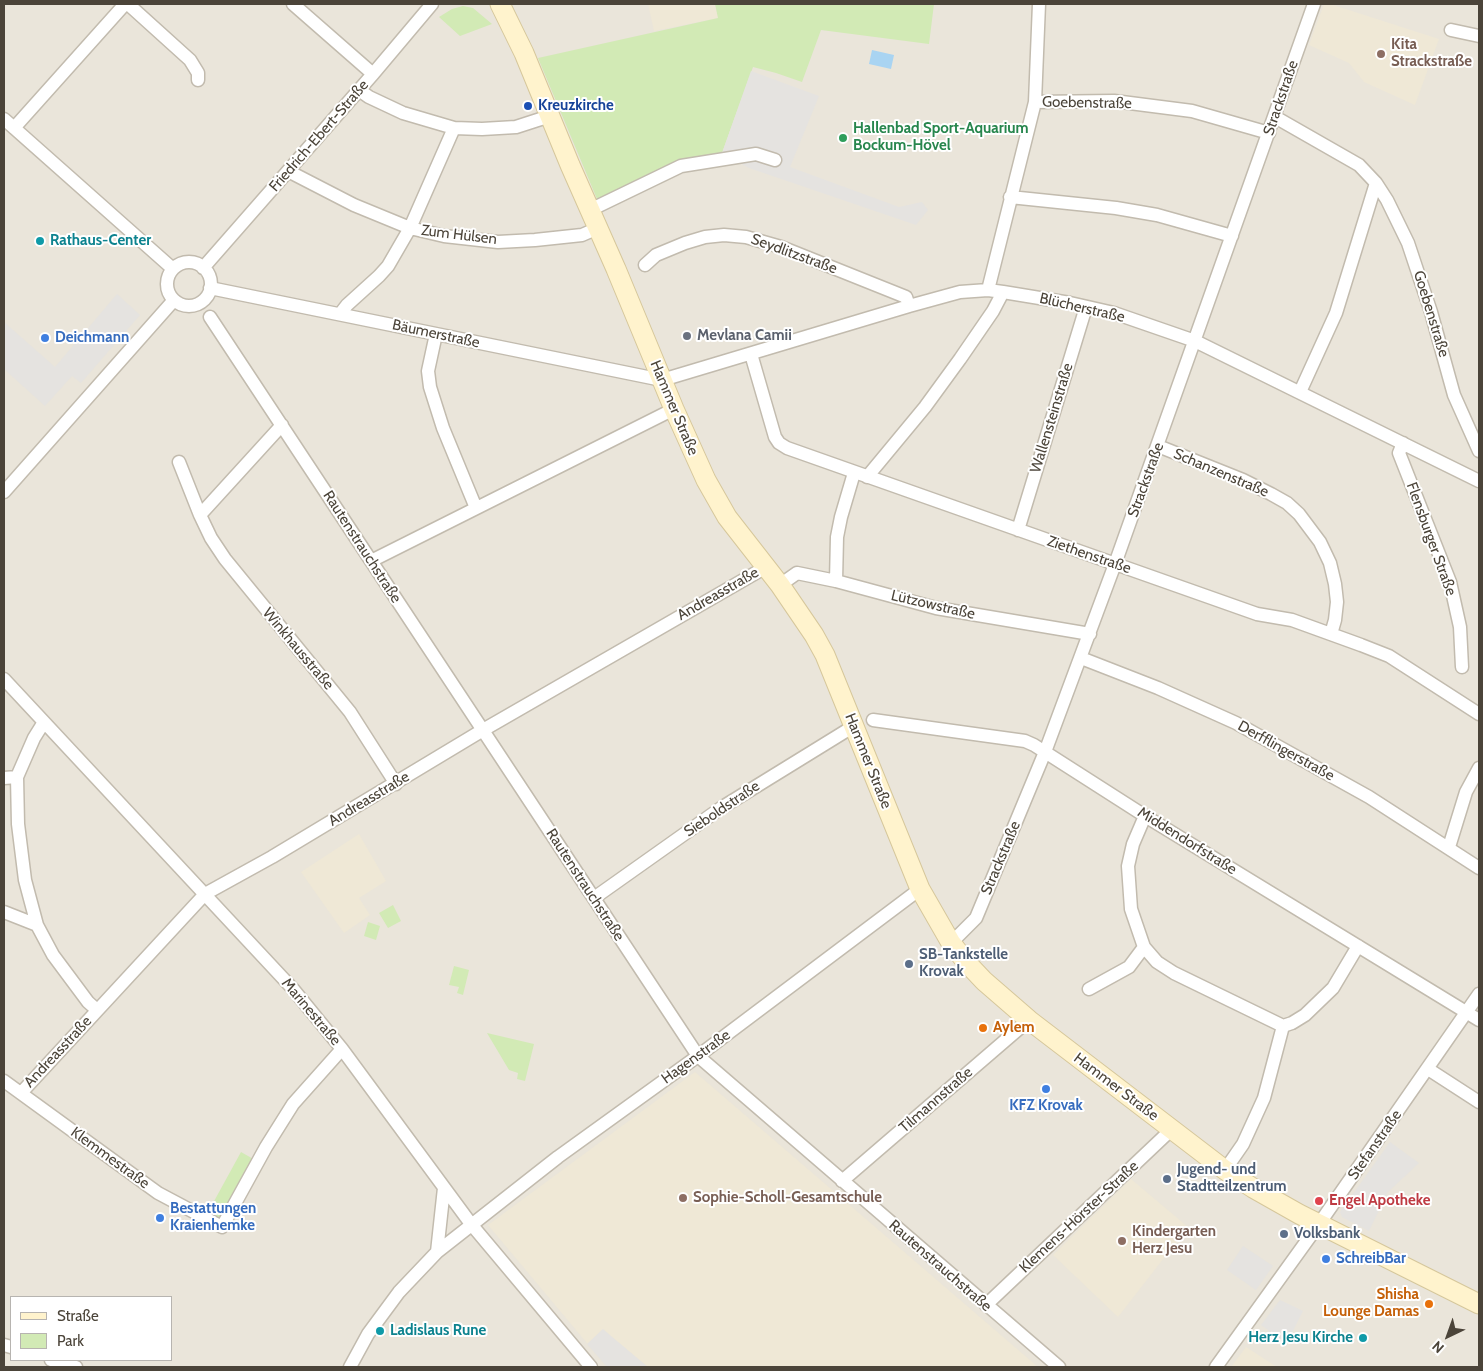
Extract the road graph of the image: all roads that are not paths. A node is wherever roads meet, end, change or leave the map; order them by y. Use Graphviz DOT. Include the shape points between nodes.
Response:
graph roads {
  1 [pos="127,4"];
  2 [pos="293,4"];
  3 [pos="432,4"];
  4 [pos="500,4"];
  5 [pos="1040,4"];
  6 [pos="1314,4"];
  7 [pos="1451,30"];
  8 [pos="1479,36"];
  9 [pos="374,74"];
  10 [pos="198,80"];
  11 [pos="359,90"];
  12 [pos="1035,102"];
  13 [pos="550,116"];
  14 [pos="1275,117"];
  15 [pos="4,119"];
  16 [pos="14,128"];
  17 [pos="454,128"];
  18 [pos="1269,133"];
  19 [pos="775,160"];
  20 [pos="288,171"];
  21 [pos="1376,183"];
  22 [pos="1010,197"];
  23 [pos="590,210"];
  24 [pos="410,228"];
  25 [pos="590,232"];
  26 [pos="1232,236"];
  27 [pos="645,265"];
  28 [pos="203,268"];
  29 [pos="173,269"];
  30 [pos="210,288"];
  31 [pos="988,290"];
  32 [pos="1003,292"];
  33 [pos="174,300"];
  34 [pos="909,306"];
  35 [pos="1086,307"];
  36 [pos="340,314"];
  37 [pos="210,317"];
  38 [pos="436,334"];
  39 [pos="1195,341"];
  40 [pos="751,354"];
  41 [pos="662,380"];
  42 [pos="1300,392"];
  43 [pos="674,409"];
  44 [pos="282,425"];
  45 [pos="1403,443"];
  46 [pos="1158,446"];
  47 [pos="1479,451"];
  48 [pos="179,462"];
  49 [pos="854,473"];
  50 [pos="867,478"];
  51 [pos="1479,481"];
  52 [pos="4,492"];
  53 [pos="476,508"];
  54 [pos="200,515"];
  55 [pos="1018,530"];
  56 [pos="371,561"];
  57 [pos="1116,564"];
  58 [pos="766,567"];
  59 [pos="836,581"];
  60 [pos="780,585"];
  61 [pos="1090,634"];
  62 [pos="1331,634"];
  63 [pos="1081,658"];
  64 [pos="1462,667"];
  65 [pos="4,679"];
  66 [pos="1479,714"];
  67 [pos="873,720"];
  68 [pos="44,722"];
  69 [pos="854,726"];
  70 [pos="483,730"];
  71 [pos="1046,752"];
  72 [pos="1479,768"];
  73 [pos="10,778"];
  74 [pos="396,784"];
  75 [pos="1145,816"];
  76 [pos="1449,847"];
  77 [pos="1479,868"];
  78 [pos="920,889"];
  79 [pos="205,894"];
  80 [pos="594,898"];
  81 [pos="4,912"];
  82 [pos="37,925"];
  83 [pos="951,943"];
  84 [pos="1358,946"];
  85 [pos="1144,947"];
  86 [pos="1089,989"];
  87 [pos="1479,994"];
  88 [pos="97,1010"];
  89 [pos="1467,1012"];
  90 [pos="1029,1020"];
  91 [pos="1479,1020"];
  92 [pos="1282,1026"];
  93 [pos="342,1049"];
  94 [pos="698,1056"];
  95 [pos="1428,1069"];
  96 [pos="4,1081"];
  97 [pos="21,1093"];
  98 [pos="1479,1102"];
  99 [pos="1172,1129"];
  100 [pos="1225,1170"];
  101 [pos="842,1181"];
  102 [pos="444,1188"];
  103 [pos="471,1224"];
  104 [pos="1319,1224"];
  105 [pos="437,1252"];
  106 [pos="1479,1304"];
  107 [pos="986,1305"];
  108 [pos="55,1361"];
  109 [pos="76,1367"];
  110 [pos="350,1367"];
  111 [pos="590,1367"];
  112 [pos="1059,1367"];
  113 [pos="1216,1367"];
  1 -- 10 [label="street" via="190,60 198,73"];
  1 -- 16 [label="street"];
  2 -- 9 [label="street"];
  3 -- 9 [label="street, Friedrich-Ebert-Straße"];
  4 -- 13 [label="main road, Hammer Straße"];
  5 -- 12 [label="street"];
  6 -- 14 [label="street, Strackstraße"];
  7 -- 8 [label="street"];
  9 -- 11 [label="street, Friedrich-Ebert-Straße"];
  11 -- 17 [label="street" via="403,113"];
  11 -- 20 [label="street, Friedrich-Ebert-Straße"];
  12 -- 18 [label="street, Goebenstraße" via="1114,101 1182,110"];
  12 -- 22 [label="street, Goebenstraße"];
  13 -- 17 [label="street" via="516,127"];
  13 -- 23 [label="main road, Hammer Straße"];
  14 -- 18 [label="street, Strackstraße"];
  14 -- 21 [label="street, Goebenstraße" via="1348,158"];
  15 -- 16 [label="street"];
  16 -- 29 [label="street"];
  17 -- 24 [label="street"];
  18 -- 26 [label="street, Strackstraße"];
  19 -- 23 [label="street" via="756,154 681,166"];
  20 -- 24 [label="street, Zum Hülsen"];
  20 -- 28 [label="street, Friedrich-Ebert-Straße"];
  21 -- 42 [label="street" via="1336,312"];
  21 -- 47 [label="street, Goebenstraße" via="1408,243 1454,396"];
  22 -- 26 [label="street" via="1157,215"];
  22 -- 31 [label="street, Goebenstraße"];
  23 -- 25 [label="main road, Hammer Straße"];
  24 -- 25 [label="street, Zum Hülsen" via="444,236 498,242"];
  24 -- 36 [label="street" via="388,266 346,304"];
  25 -- 41 [label="main road, Hammer Straße"];
  26 -- 39 [label="street, Strackstraße"];
  27 -- 34 [label="street, Seydlitzstraße" via="656,255 705,237 746,236 906,297"];
  28 -- 29 [label="street" via="184,262"];
  28 -- 30 [label="street" via="210,280"];
  29 -- 33 [label="street" via="167,285"];
  30 -- 33 [label="street" via="205,299 194,305 187,306"];
  30 -- 36 [label="street, Bäumerstraße"];
  31 -- 32 [label="street, Blücherstraße"];
  31 -- 34 [label="street, Blücherstraße" via="960,292"];
  32 -- 35 [label="street, Blücherstraße"];
  32 -- 50 [label="street" via="925,407"];
  33 -- 52 [label="street"];
  34 -- 40 [label="street, Blücherstraße"];
  35 -- 39 [label="street, Blücherstraße"];
  35 -- 55 [label="street, Wallensteinstraße"];
  36 -- 38 [label="street, Bäumerstraße"];
  37 -- 44 [label="street, Rautenstrauchstraße"];
  38 -- 41 [label="street, Bäumerstraße"];
  38 -- 53 [label="street" via="428,371 430,387 442,428"];
  39 -- 42 [label="street, Blücherstraße"];
  39 -- 46 [label="street, Strackstraße"];
  40 -- 41 [label="street, Blücherstraße"];
  40 -- 49 [label="street, Ziethenstraße" via="779,443"];
  41 -- 43 [label="main road, Hammer Straße"];
  42 -- 45 [label="street, Blücherstraße"];
  43 -- 53 [label="street"];
  43 -- 58 [label="main road, Hammer Straße" via="719,503"];
  44 -- 54 [label="street"];
  44 -- 56 [label="street, Rautenstrauchstraße"];
  45 -- 51 [label="street, Blücherstraße"];
  45 -- 64 [label="street, Flensburger Straße" via="1399,453 1450,582 1460,627"];
  46 -- 57 [label="street, Strackstraße"];
  46 -- 62 [label="street, Schanzenstraße" via="1242,480 1287,503 1299,514 1320,542 1330,563 1337,602"];
  48 -- 54 [label="street, Winkhausstraße"];
  49 -- 50 [label="street, Ziethenstraße"];
  49 -- 59 [label="street" via="840,517"];
  50 -- 55 [label="street, Ziethenstraße"];
  53 -- 56 [label="street"];
  54 -- 74 [label="street, Winkhausstraße" via="225,559 350,712"];
  55 -- 57 [label="street, Ziethenstraße"];
  56 -- 70 [label="street, Rautenstrauchstraße"];
  57 -- 61 [label="street, Strackstraße"];
  57 -- 62 [label="street, Ziethenstraße" via="1257,614 1292,620"];
  58 -- 60 [label="main road, Hammer Straße"];
  58 -- 70 [label="street, Andreasstraße"];
  59 -- 60 [label="street, Lützowstraße" via="797,573"];
  59 -- 61 [label="street, Lützowstraße" via="936,608"];
  60 -- 69 [label="main road, Hammer Straße" via="818,642"];
  61 -- 63 [label="street, Strackstraße"];
  62 -- 66 [label="street, Ziethenstraße" via="1389,656"];
  63 -- 71 [label="street, Strackstraße"];
  63 -- 76 [label="street, Derfflingerstraße" via="1236,723 1369,797"];
  65 -- 68 [label="street, Marinestraße"];
  67 -- 71 [label="street, Middendorfstraße" via="1025,741"];
  68 -- 73 [label="street"];
  68 -- 79 [label="street, Marinestraße"];
  69 -- 78 [label="main road, Hammer Straße"];
  69 -- 80 [label="street, Sieboldstraße" via="721,808"];
  70 -- 74 [label="street, Andreasstraße"];
  70 -- 80 [label="street, Rautenstrauchstraße"];
  71 -- 75 [label="street, Middendorfstraße"];
  71 -- 83 [label="street, Strackstraße" via="976,918"];
  72 -- 76 [label="street" via="1466,792"];
  73 -- 82 [label="street" via="25,880"];
  74 -- 79 [label="street, Andreasstraße"];
  75 -- 84 [label="street, Middendorfstraße"];
  75 -- 85 [label="street" via="1128,866 1132,909"];
  76 -- 77 [label="street, Derfflingerstraße"];
  78 -- 83 [label="main road, Hammer Straße"];
  78 -- 94 [label="street, Hagenstraße"];
  79 -- 88 [label="street, Andreasstraße"];
  79 -- 93 [label="street, Marinestraße" via="274,968"];
  80 -- 94 [label="street, Rautenstrauchstraße"];
  81 -- 82 [label="street"];
  82 -- 88 [label="street" via="53,955"];
  83 -- 90 [label="main road, Hammer Straße" via="984,981"];
  84 -- 89 [label="street, Middendorfstraße"];
  84 -- 92 [label="street" via="1333,988 1305,1015"];
  85 -- 86 [label="street" via="1129,967"];
  85 -- 92 [label="street" via="1157,962 1174,973"];
  87 -- 89 [label="street, Stefanstraße"];
  88 -- 97 [label="street, Andreasstraße"];
  89 -- 91 [label="street, Middendorfstraße"];
  89 -- 95 [label="street, Stefanstraße"];
  90 -- 99 [label="main road, Hammer Straße"];
  90 -- 101 [label="street, Tilmannstraße"];
  92 -- 100 [label="street" via="1264,1098 1242,1144"];
  93 -- 97 [label="street, Klemmestraße" via="293,1104 222,1227 158,1193"];
  93 -- 102 [label="street, Marinestraße"];
  94 -- 101 [label="street, Rautenstrauchstraße"];
  94 -- 103 [label="street, Hagenstraße"];
  95 -- 98 [label="street"];
  95 -- 104 [label="street, Stefanstraße"];
  96 -- 97 [label="street, Klemmestraße"];
  99 -- 100 [label="main road, Hammer Straße"];
  99 -- 107 [label="street, Klemens-Hörster-Straße"];
  100 -- 104 [label="main road, Hammer Straße"];
  101 -- 107 [label="street, Rautenstrauchstraße"];
  102 -- 103 [label="street, Marinestraße"];
  102 -- 105 [label="street"];
  103 -- 105 [label="street, Hagenstraße"];
  103 -- 111 [label="street, Marinestraße"];
  104 -- 106 [label="main road, Hammer Straße"];
  104 -- 113 [label="street, Stefanstraße"];
  105 -- 110 [label="street, Hagenstraße" via="399,1292 368,1334"];
  107 -- 112 [label="street, Rautenstrauchstraße"];
  108 -- 109 [label="street"];
}
